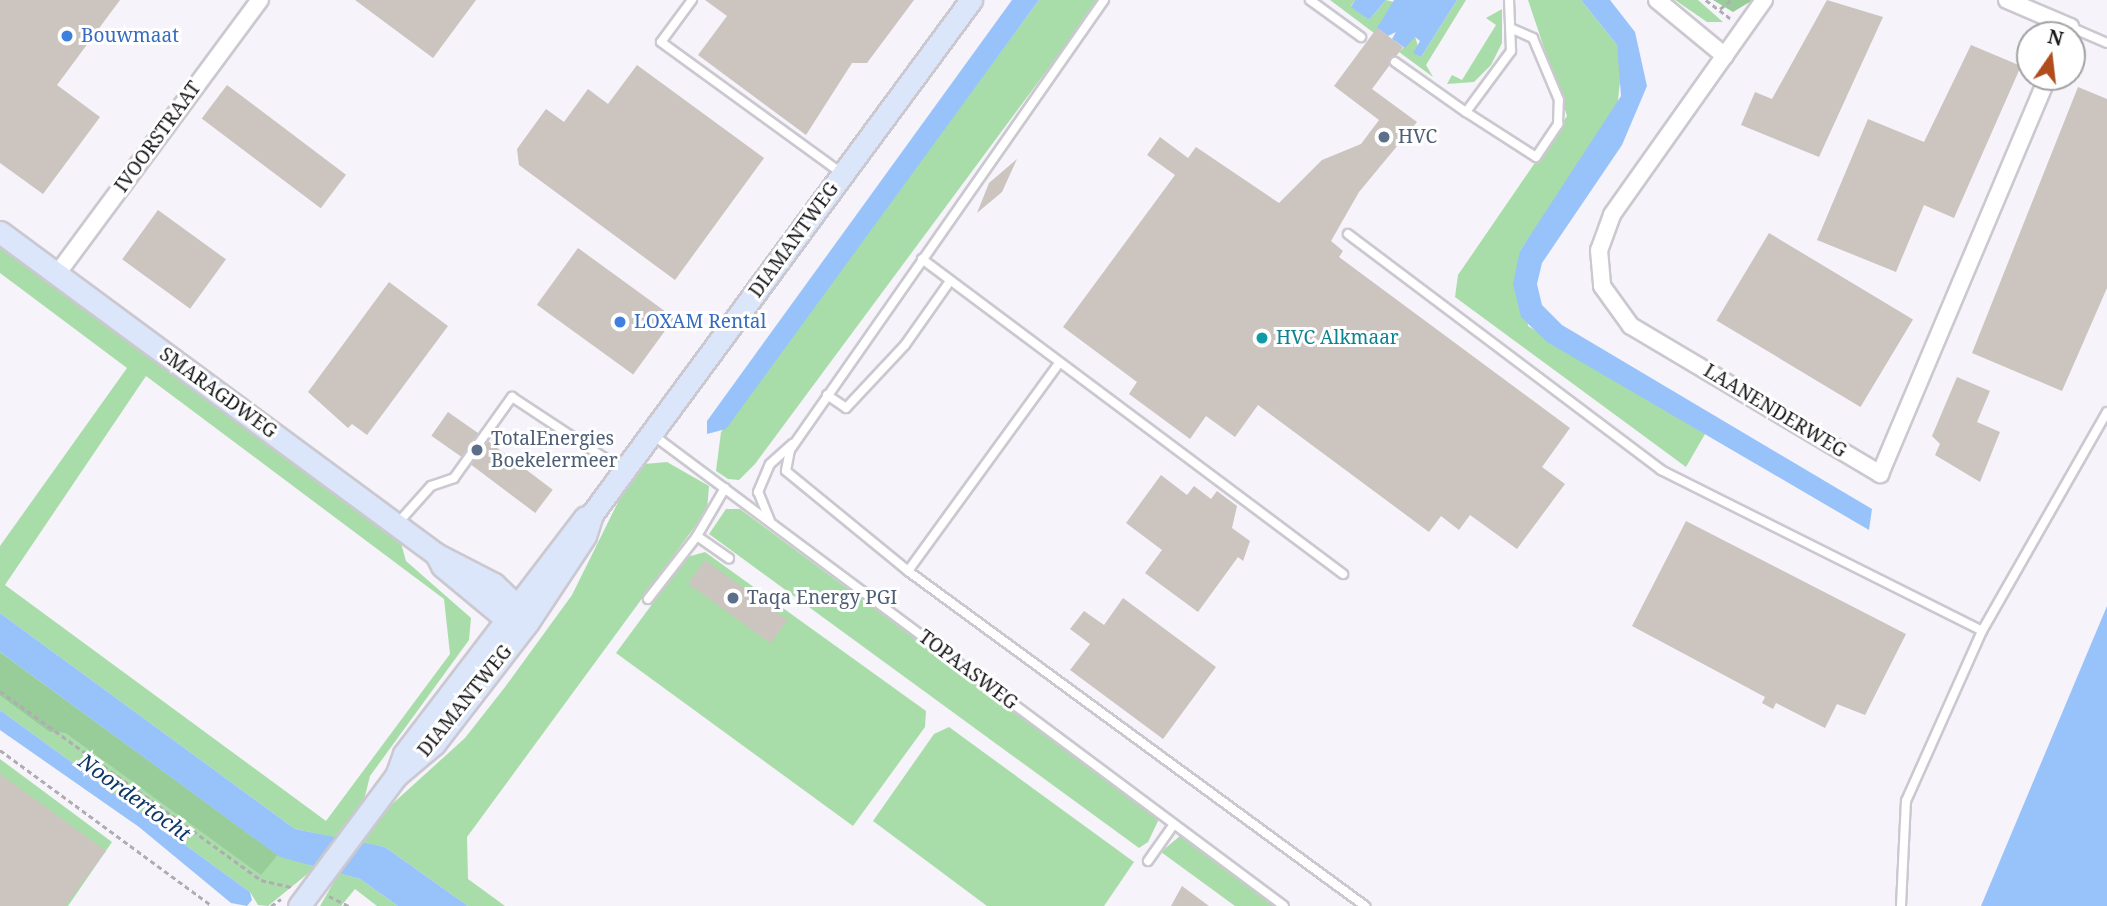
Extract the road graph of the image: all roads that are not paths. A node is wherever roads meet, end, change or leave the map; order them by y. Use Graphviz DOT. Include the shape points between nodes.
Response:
graph roads {
  1 [pos="260,0"];
  2 [pos="692,0"];
  3 [pos="971,0"];
  4 [pos="1104,0"];
  5 [pos="1310,0"];
  6 [pos="1509,0"];
  7 [pos="1657,0"];
  8 [pos="1764,0"];
  9 [pos="2007,0"];
  10 [pos="2048,21"];
  11 [pos="1513,29"];
  12 [pos="1361,37"];
  13 [pos="2086,37"];
  14 [pos="2107,43"];
  15 [pos="1725,56"];
  16 [pos="1395,62"];
  17 [pos="2042,91"];
  18 [pos="1466,112"];
  19 [pos="843,174"];
  20 [pos="0,232"];
  21 [pos="1348,234"];
  22 [pos="922,259"];
  23 [pos="57,274"];
  24 [pos="950,281"];
  25 [pos="1059,363"];
  26 [pos="827,395"];
  27 [pos="2107,412"];
  28 [pos="652,434"];
  29 [pos="795,443"];
  30 [pos="624,471"];
  31 [pos="724,488"];
  32 [pos="592,514"];
  33 [pos="772,523"];
  34 [pos="397,524"];
  35 [pos="697,536"];
  36 [pos="730,558"];
  37 [pos="908,571"];
  38 [pos="1343,575"];
  39 [pos="648,599"];
  40 [pos="512,610"];
  41 [pos="528,622"];
  42 [pos="1982,631"];
  43 [pos="397,776"];
  44 [pos="1174,824"];
  45 [pos="1148,861"];
  46 [pos="307,894"];
  47 [pos="1284,906"];
  48 [pos="1365,906"];
  49 [pos="1901,906"];
  1 -- 23 [label="street, IVOORSTRAAT"];
  2 -- 19 [label="lane" via="661,42"];
  3 -- 19 [label="street, DIAMANTWEG"];
  4 -- 22 [label="lane"];
  5 -- 12 [label="lane"];
  6 -- 11 [label="lane"];
  7 -- 15 [label="street"];
  8 -- 15 [label="street, LAANENDERWEG"];
  9 -- 10 [label="street"];
  11 -- 18 [label="lane" via="1511,51"];
  11 -- 18 [label="lane" via="1533,38 1559,100 1558,124 1536,157"];
  13 -- 14 [label="lane"];
  15 -- 17 [label="street, LAANENDERWEG" via="1612,215 1599,250 1602,286 1631,326 1880,474"];
  16 -- 18 [label="lane"];
  19 -- 28 [label="street, DIAMANTWEG"];
  20 -- 23 [label="street, SMARAGDWEG"];
  21 -- 42 [label="lane" via="1661,470"];
  22 -- 24 [label="lane"];
  22 -- 26 [label="lane"];
  23 -- 34 [label="street, SMARAGDWEG"];
  24 -- 25 [label="lane"];
  24 -- 26 [label="lane" via="905,345 846,408"];
  25 -- 37 [label="lane"];
  25 -- 38 [label="lane"];
  26 -- 29 [label="lane"];
  27 -- 42 [label="lane"];
  28 -- 30 [label="street, DIAMANTWEG"];
  28 -- 31 [label="lane, TOPAASWEG"];
  29 -- 33 [label="lane" via="770,464 758,492"];
  29 -- 37 [label="lane" via="786,461 792,482"];
  30 -- 32 [label="street, DIAMANTWEG"];
  30 -- 34 [label="lane" via="512,397 454,478 431,486"];
  31 -- 33 [label="lane, TOPAASWEG"];
  31 -- 35 [label="lane"];
  32 -- 40 [label="street, DIAMANTWEG" via="580,520"];
  32 -- 41 [label="street, DIAMANTWEG" via="585,536"];
  33 -- 44 [label="lane, TOPAASWEG"];
  34 -- 40 [label="street, SMARAGDWEG" via="436,554 450,555"];
  35 -- 36 [label="lane"];
  35 -- 39 [label="lane"];
  37 -- 48 [label="lane"];
  40 -- 41 [label="street, SMARAGDWEG"];
  40 -- 43 [label="street, DIAMANTWEG" via="404,754"];
  41 -- 43 [label="street, DIAMANTWEG" via="434,744"];
  42 -- 49 [label="lane" via="1906,801"];
  43 -- 46 [label="street, DIAMANTWEG"];
  44 -- 45 [label="lane"];
  44 -- 47 [label="lane, TOPAASWEG"];
}
